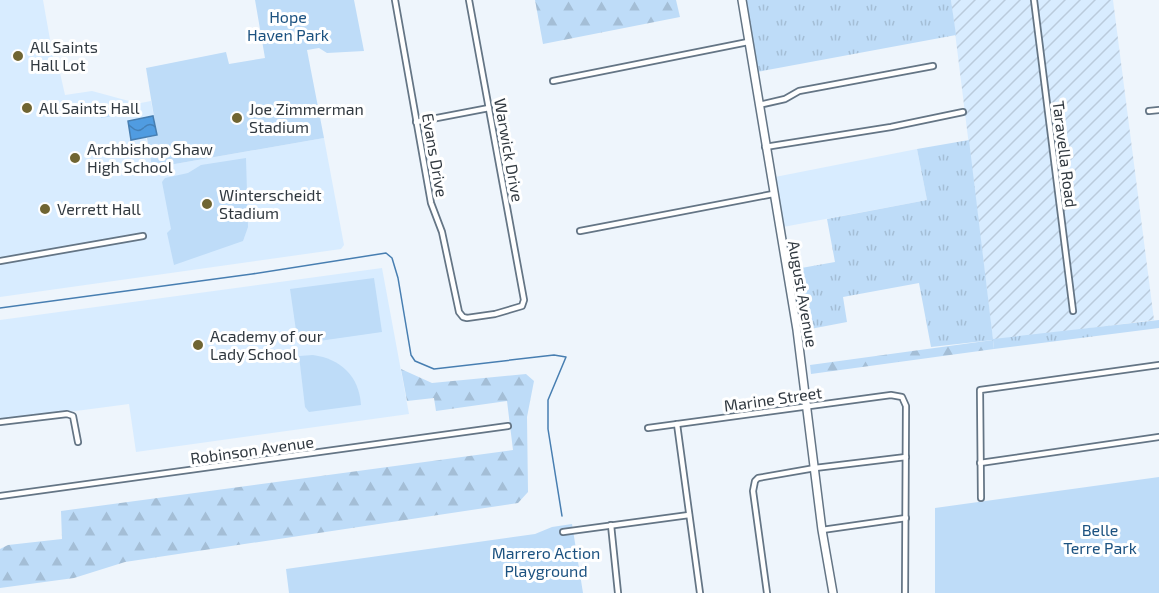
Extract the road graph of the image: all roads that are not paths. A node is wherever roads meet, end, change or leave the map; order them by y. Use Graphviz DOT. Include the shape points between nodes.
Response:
graph roads {
  1 [pos="395,0"];
  2 [pos="469,0"];
  3 [pos="742,0"];
  4 [pos="1034,0"];
  5 [pos="748,42"];
  6 [pos="933,66"];
  7 [pos="553,81"];
  8 [pos="759,105"];
  9 [pos="489,108"];
  10 [pos="1159,110"];
  11 [pos="1149,111"];
  12 [pos="963,112"];
  13 [pos="417,123"];
  14 [pos="765,147"];
  15 [pos="773,194"];
  16 [pos="580,231"];
  17 [pos="143,237"];
  18 [pos="0,261"];
  19 [pos="1073,311"];
  20 [pos="459,312"];
  21 [pos="1159,365"];
  22 [pos="806,407"];
  23 [pos="0,422"];
  24 [pos="677,424"];
  25 [pos="508,426"];
  26 [pos="648,428"];
  27 [pos="1159,437"];
  28 [pos="78,442"];
  29 [pos="906,457"];
  30 [pos="980,463"];
  31 [pos="815,468"];
  32 [pos="0,496"];
  33 [pos="981,498"];
  34 [pos="689,515"];
  35 [pos="906,518"];
  36 [pos="610,525"];
  37 [pos="822,530"];
  38 [pos="563,532"];
  39 [pos="618,593"];
  40 [pos="700,593"];
  41 [pos="767,593"];
  42 [pos="833,593"];
  43 [pos="905,593"];
  1 -- 13 [label="street, Evans Drive"];
  2 -- 9 [label="street, Warwick Drive"];
  3 -- 5 [label="street, August Avenue"];
  4 -- 19 [label="street, Taravella Road"];
  5 -- 7 [label="street"];
  5 -- 8 [label="street, August Avenue"];
  6 -- 8 [label="street" via="799,91"];
  8 -- 14 [label="street, August Avenue"];
  9 -- 13 [label="street"];
  9 -- 20 [label="street, Warwick Drive" via="523,304 467,318"];
  10 -- 11 [label="street"];
  12 -- 14 [label="street"];
  13 -- 20 [label="street, Evans Drive" via="431,203 442,232"];
  14 -- 15 [label="street, August Avenue"];
  15 -- 16 [label="street"];
  15 -- 22 [label="street, August Avenue"];
  17 -- 18 [label="street"];
  21 -- 30 [label="street" via="980,390"];
  22 -- 24 [label="street, Marine Street"];
  22 -- 29 [label="street, Marine Street" via="891,395 902,397 906,406"];
  22 -- 31 [label="street, August Avenue"];
  23 -- 28 [label="street" via="67,414 73,416"];
  24 -- 26 [label="street, Marine Street"];
  24 -- 34 [label="street"];
  25 -- 32 [label="street, Robinson Avenue"];
  27 -- 30 [label="street"];
  29 -- 31 [label="street"];
  29 -- 35 [label="street"];
  30 -- 33 [label="street"];
  31 -- 37 [label="street, August Avenue"];
  31 -- 41 [label="street" via="763,476 755,481 753,491"];
  34 -- 36 [label="street"];
  34 -- 40 [label="street"];
  35 -- 37 [label="street"];
  35 -- 43 [label="street"];
  36 -- 38 [label="street"];
  36 -- 39 [label="street"];
  37 -- 42 [label="street, August Avenue"];
}
